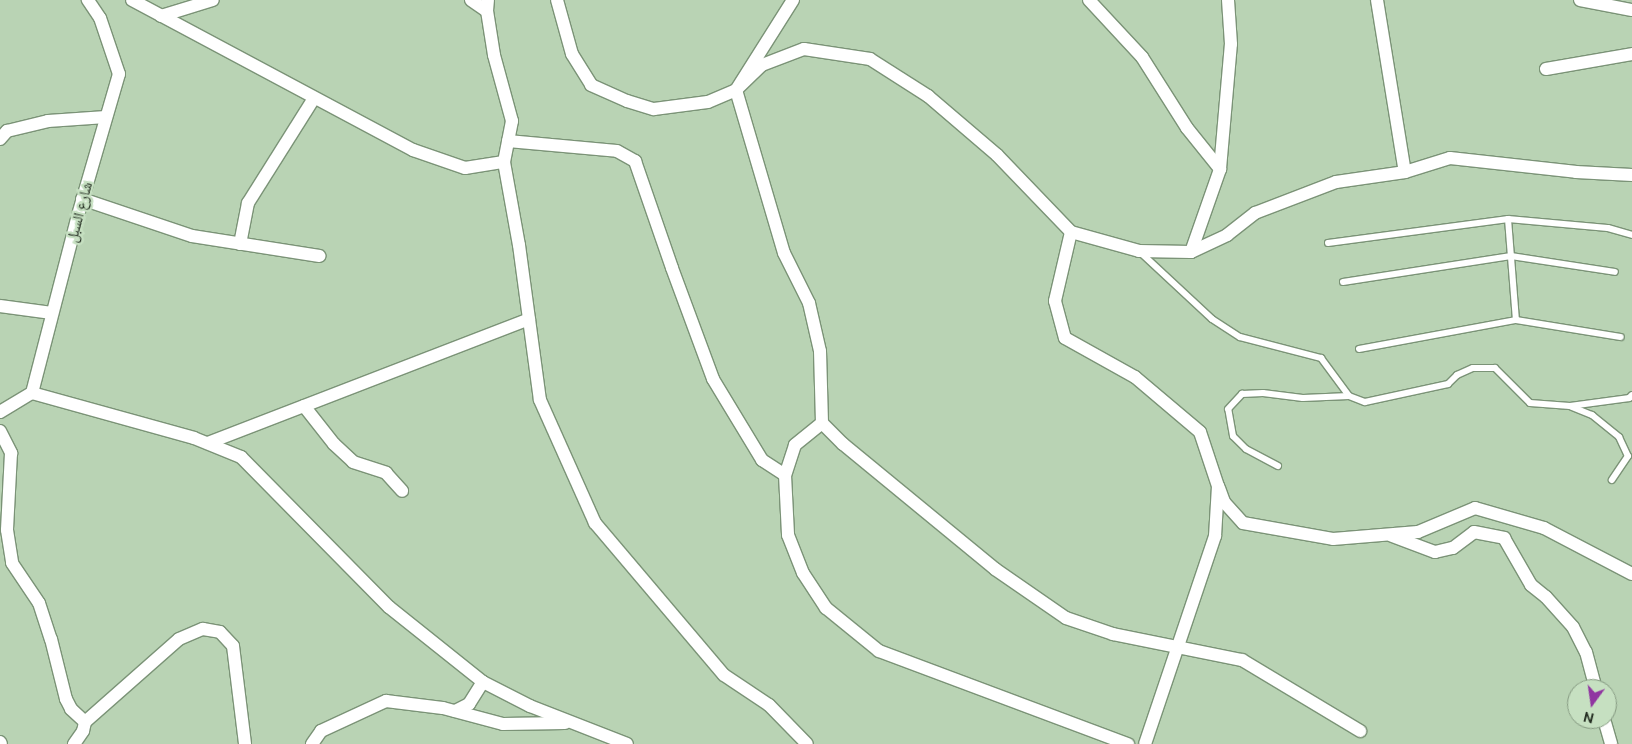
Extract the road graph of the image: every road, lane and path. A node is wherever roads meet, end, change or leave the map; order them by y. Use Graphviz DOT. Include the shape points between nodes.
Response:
graph roads {
  1 [pos="88,0"];
  2 [pos="132,0"];
  3 [pos="213,0"];
  4 [pos="471,0"];
  5 [pos="557,0"];
  6 [pos="794,0"];
  7 [pos="1089,0"];
  8 [pos="1228,0"];
  9 [pos="1377,0"];
  10 [pos="1580,0"];
  11 [pos="488,6"];
  12 [pos="1632,10"];
  13 [pos="161,16"];
  14 [pos="1632,54"];
  15 [pos="1546,69"];
  16 [pos="736,90"];
  17 [pos="314,98"];
  18 [pos="106,117"];
  19 [pos="2,134"];
  20 [pos="508,141"];
  21 [pos="504,162"];
  22 [pos="1220,169"];
  23 [pos="1404,172"];
  24 [pos="1632,175"];
  25 [pos="82,199"];
  26 [pos="1508,219"];
  27 [pos="1071,232"];
  28 [pos="1632,235"];
  29 [pos="1328,243"];
  30 [pos="240,244"];
  31 [pos="1139,251"];
  32 [pos="1191,252"];
  33 [pos="319,256"];
  34 [pos="1511,256"];
  35 [pos="1615,272"];
  36 [pos="1343,282"];
  37 [pos="0,306"];
  38 [pos="52,313"];
  39 [pos="529,319"];
  40 [pos="1516,320"];
  41 [pos="1621,337"];
  42 [pos="1359,348"];
  43 [pos="32,393"];
  44 [pos="1349,396"];
  45 [pos="1632,396"];
  46 [pos="304,406"];
  47 [pos="1570,406"];
  48 [pos="0,412"];
  49 [pos="822,424"];
  50 [pos="0,431"];
  51 [pos="1200,432"];
  52 [pos="208,443"];
  53 [pos="1278,466"];
  54 [pos="785,475"];
  55 [pos="1612,480"];
  56 [pos="402,490"];
  57 [pos="1388,534"];
  58 [pos="1632,574"];
  59 [pos="1178,647"];
  60 [pos="1593,679"];
  61 [pos="483,682"];
  62 [pos="455,711"];
  63 [pos="85,722"];
  64 [pos="570,722"];
  65 [pos="1607,729"];
  66 [pos="1360,731"];
  67 [pos="74,744"];
  68 [pos="246,744"];
  69 [pos="312,744"];
  70 [pos="627,744"];
  71 [pos="807,744"];
  72 [pos="1128,744"];
  73 [pos="1145,744"];
  74 [pos="1611,744"];
  1 -- 18 [label="street, شارع السبل" via="100,18 119,74"];
  2 -- 13 [label="street"];
  3 -- 13 [label="street"];
  4 -- 11 [label="street"];
  5 -- 16 [label="street" via="572,54 591,85 654,109 708,102"];
  6 -- 16 [label="street"];
  7 -- 22 [label="street" via="1142,57 1187,128"];
  8 -- 22 [label="street" via="1231,44"];
  9 -- 23 [label="street"];
  10 -- 12 [label="street"];
  11 -- 20 [label="street" via="494,55 512,121"];
  13 -- 17 [label="street"];
  14 -- 15 [label="street"];
  16 -- 27 [label="street" via="762,65 804,49 870,59 928,96 990,149"];
  16 -- 49 [label="street" via="784,253 809,303 820,351"];
  17 -- 21 [label="street" via="413,150 465,168"];
  17 -- 30 [label="street" via="248,204"];
  18 -- 19 [label="street" via="48,121"];
  18 -- 25 [label="street, شارع السبل"];
  20 -- 21 [label="street"];
  20 -- 54 [label="street" via="617,151 635,161 713,378 762,460"];
  21 -- 39 [label="street"];
  22 -- 32 [label="street"];
  23 -- 24 [label="street" via="1450,158"];
  23 -- 32 [label="street" via="1327,186 1255,213 1227,235"];
  25 -- 30 [label="street" via="192,236"];
  25 -- 38 [label="street, شارع السبل"];
  26 -- 28 [label="lane" via="1608,228"];
  26 -- 29 [label="lane"];
  26 -- 34 [label="lane"];
  27 -- 31 [label="street"];
  27 -- 51 [label="street" via="1055,301 1065,338 1135,377"];
  30 -- 33 [label="street"];
  31 -- 32 [label="street"];
  31 -- 44 [label="lane" via="1212,320 1240,337 1321,358"];
  34 -- 35 [label="lane"];
  34 -- 36 [label="lane"];
  34 -- 40 [label="lane"];
  37 -- 38 [label="street"];
  38 -- 43 [label="street, شارع السبل"];
  39 -- 46 [label="street"];
  39 -- 71 [label="street" via="540,400 595,523 724,675 768,705"];
  40 -- 41 [label="lane"];
  40 -- 42 [label="lane"];
  43 -- 48 [label="street"];
  43 -- 52 [label="street"];
  44 -- 47 [label="lane" via="1364,402 1448,384 1473,368 1495,368 1530,403"];
  44 -- 53 [label="lane" via="1303,398 1242,394 1228,409 1233,436 1246,449"];
  45 -- 47 [label="lane"];
  46 -- 52 [label="street"];
  46 -- 56 [label="street" via="353,462 386,473"];
  47 -- 55 [label="lane" via="1592,415 1619,438 1628,456"];
  49 -- 54 [label="street" via="795,445"];
  49 -- 59 [label="street" via="995,569 1066,618 1113,634"];
  50 -- 63 [label="street" via="11,453 7,530 12,563 39,603 66,699 71,709"];
  51 -- 57 [label="street" via="1224,502 1243,523 1333,539"];
  51 -- 59 [label="street" via="1218,486 1215,536"];
  52 -- 61 [label="street" via="241,456 389,607"];
  54 -- 72 [label="street" via="788,535 803,573 826,608 878,651"];
  57 -- 58 [label="street" via="1418,532 1476,508 1544,528"];
  57 -- 60 [label="street" via="1435,552 1453,548 1474,532 1504,538 1531,585 1572,627 1586,652"];
  59 -- 66 [label="street" via="1242,660"];
  59 -- 73 [label="street"];
  61 -- 62 [label="street" via="469,704"];
  61 -- 64 [label="street"];
  62 -- 64 [label="street" via="503,724"];
  62 -- 69 [label="street" via="386,701 321,731"];
  63 -- 67 [label="street"];
  63 -- 68 [label="street" via="179,639 203,629 220,632 233,646"];
  64 -- 70 [label="street"];
  65 -- 74 [label="street"];
}
